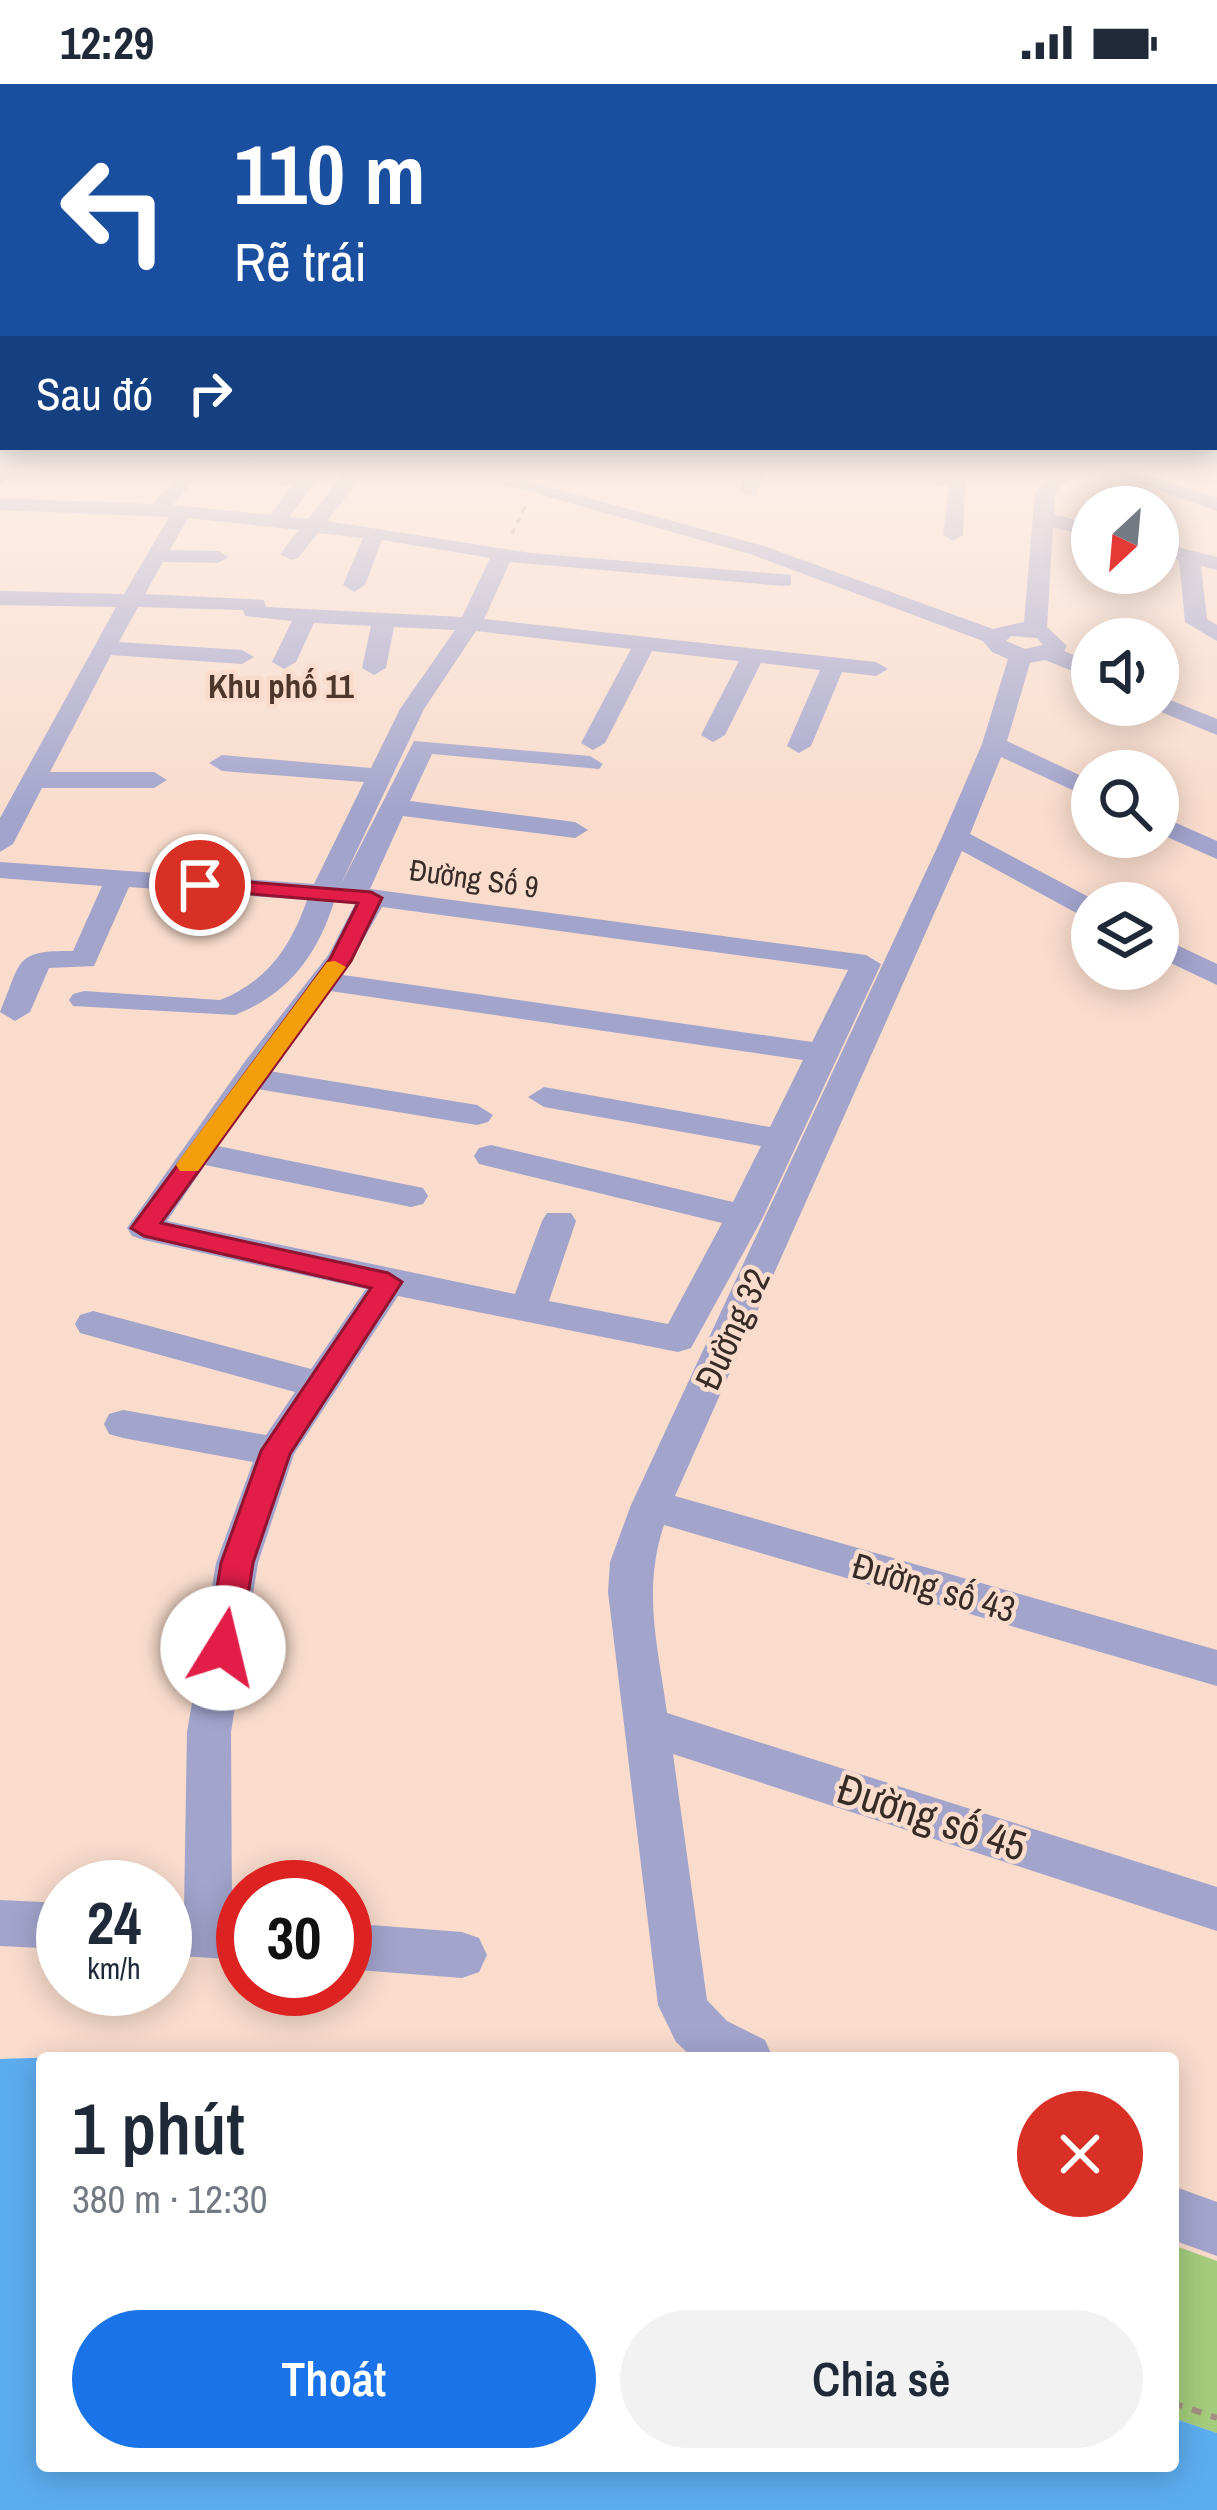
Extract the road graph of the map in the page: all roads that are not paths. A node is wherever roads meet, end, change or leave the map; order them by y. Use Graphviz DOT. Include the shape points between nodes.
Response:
graph roads {
  1 [pos="139,585"];
  2 [pos="488,585"];
  3 [pos="860,585"];
  4 [pos="886,585"];
  5 [pos="1033,585"];
  6 [pos="1192,585"];
  7 [pos="0,598"];
  8 [pos="130,602"];
  9 [pos="306,615"];
  10 [pos="384,619"];
  11 [pos="470,624"];
  12 [pos="1217,634"];
  13 [pos="1023,641"];
  14 [pos="645,643"];
  15 [pos="104,648"];
  16 [pos="754,655"];
  17 [pos="242,657"];
  18 [pos="284,662"];
  19 [pos="1071,663"];
  20 [pos="834,664"];
  21 [pos="374,668"];
  22 [pos="876,669"];
  23 [pos="1179,711"];
  24 [pos="436,715"];
  25 [pos="1217,728"];
  26 [pos="713,735"];
  27 [pos="994,744"];
  28 [pos="423,746"];
  29 [pos="799,746"];
  30 [pos="222,763"];
  31 [pos="378,776"];
  32 [pos="33,780"];
  33 [pos="154,780"];
  34 [pos="1071,781"];
  35 [pos="392,807"];
  36 [pos="574,830"];
  37 [pos="1179,833"];
  38 [pos="956,837"];
  39 [pos="0,844"];
  40 [pos="1217,851"];
  41 [pos="0,870"];
  42 [pos="119,879"];
  43 [pos="349,896"];
  44 [pos="1071,899"];
  45 [pos="1179,955"];
  46 [pos="1217,976"];
  47 [pos="326,981"];
  48 [pos="84,1000"];
  49 [pos="15,1012"];
  50 [pos="821,1053"];
  51 [pos="257,1070"];
  52 [pos="544,1097"];
  53 [pos="477,1114"];
  54 [pos="778,1139"];
  55 [pos="198,1153"];
  56 [pos="491,1156"];
  57 [pos="411,1196"];
  58 [pos="746,1217"];
  59 [pos="559,1221"];
  60 [pos="388,1282"];
  61 [pos="527,1311"];
  62 [pos="93,1324"];
  63 [pos="320,1385"];
  64 [pos="123,1424"];
  65 [pos="276,1451"];
  66 [pos="651,1505"];
  67 [pos="1217,1668"];
  68 [pos="647,1726"];
  69 [pos="1217,1909"];
  70 [pos="0,1923"];
  71 [pos="36,1925"];
  72 [pos="205,1934"];
  73 [pos="372,1948"];
  74 [pos="462,1955"];
  75 [pos="735,2052"];
  76 [pos="1179,2215"];
  77 [pos="1217,2229"];
  1 -- 8 [label="street"];
  2 -- 11 [label="street"];
  3 -- 13 [label="street"];
  4 -- 13 [label="street"];
  5 -- 13 [label="street, Đường 32"];
  6 -- 12 [label="street" via="1196,622"];
  7 -- 8 [label="street"];
  8 -- 9 [label="street" via="245,602 256,612"];
  8 -- 15 [label="street"];
  9 -- 10 [label="street"];
  9 -- 18 [label="street"];
  10 -- 11 [label="street"];
  10 -- 21 [label="street"];
  11 -- 14 [label="street"];
  11 -- 31 [label="street"];
  13 -- 19 [label="street"];
  13 -- 27 [label="street, Đường 32"];
  14 -- 16 [label="street"];
  14 -- 28 [label="street" via="591,753"];
  15 -- 17 [label="street"];
  15 -- 32 [label="street"];
  16 -- 20 [label="street"];
  16 -- 26 [label="street"];
  20 -- 22 [label="street"];
  20 -- 29 [label="street"];
  23 -- 25 [label="street"];
  24 -- 28 [label="street"];
  27 -- 34 [label="street"];
  27 -- 38 [label="street, Đường 32"];
  28 -- 35 [label="street"];
  30 -- 31 [label="street"];
  31 -- 43 [label="street"];
  32 -- 33 [label="street"];
  32 -- 39 [label="street"];
  35 -- 36 [label="street"];
  35 -- 43 [label="street"];
  37 -- 40 [label="street"];
  38 -- 44 [label="street"];
  38 -- 66 [label="street, Đường 32"];
  41 -- 42 [label="street, Đường Số 9"];
  42 -- 43 [label="street, Đường Số 9"];
  42 -- 49 [label="street" via="84,961 38,959"];
  43 -- 47 [label="street" via="355,937"];
  43 -- 48 [label="street" via="313,927 297,957 233,1006"];
  43 -- 50 [label="street, Đường Số 9" via="866,964"];
  45 -- 46 [label="street"];
  47 -- 50 [label="street"];
  47 -- 51 [label="street"];
  50 -- 54 [label="street"];
  51 -- 53 [label="street"];
  51 -- 55 [label="street"];
  52 -- 54 [label="street"];
  54 -- 58 [label="street"];
  55 -- 57 [label="street"];
  55 -- 60 [label="street" via="144,1228"];
  56 -- 58 [label="street"];
  58 -- 61 [label="street" via="679,1339"];
  59 -- 61 [label="street"];
  60 -- 61 [label="street"];
  60 -- 63 [label="street"];
  62 -- 63 [label="street"];
  63 -- 65 [label="street"];
  64 -- 65 [label="street"];
  65 -- 72 [label="street" via="237,1563 209,1732"];
  66 -- 67 [label="street, Đường số 43"];
  66 -- 68 [label="street, Đường 32" via="629,1592"];
  68 -- 69 [label="street, Đường số 45"];
  68 -- 75 [label="street, Đường 32" via="683,2006 700,2032"];
  70 -- 71 [label="street"];
  73 -- 74 [label="street"];
  76 -- 77 [label="street"];
}
